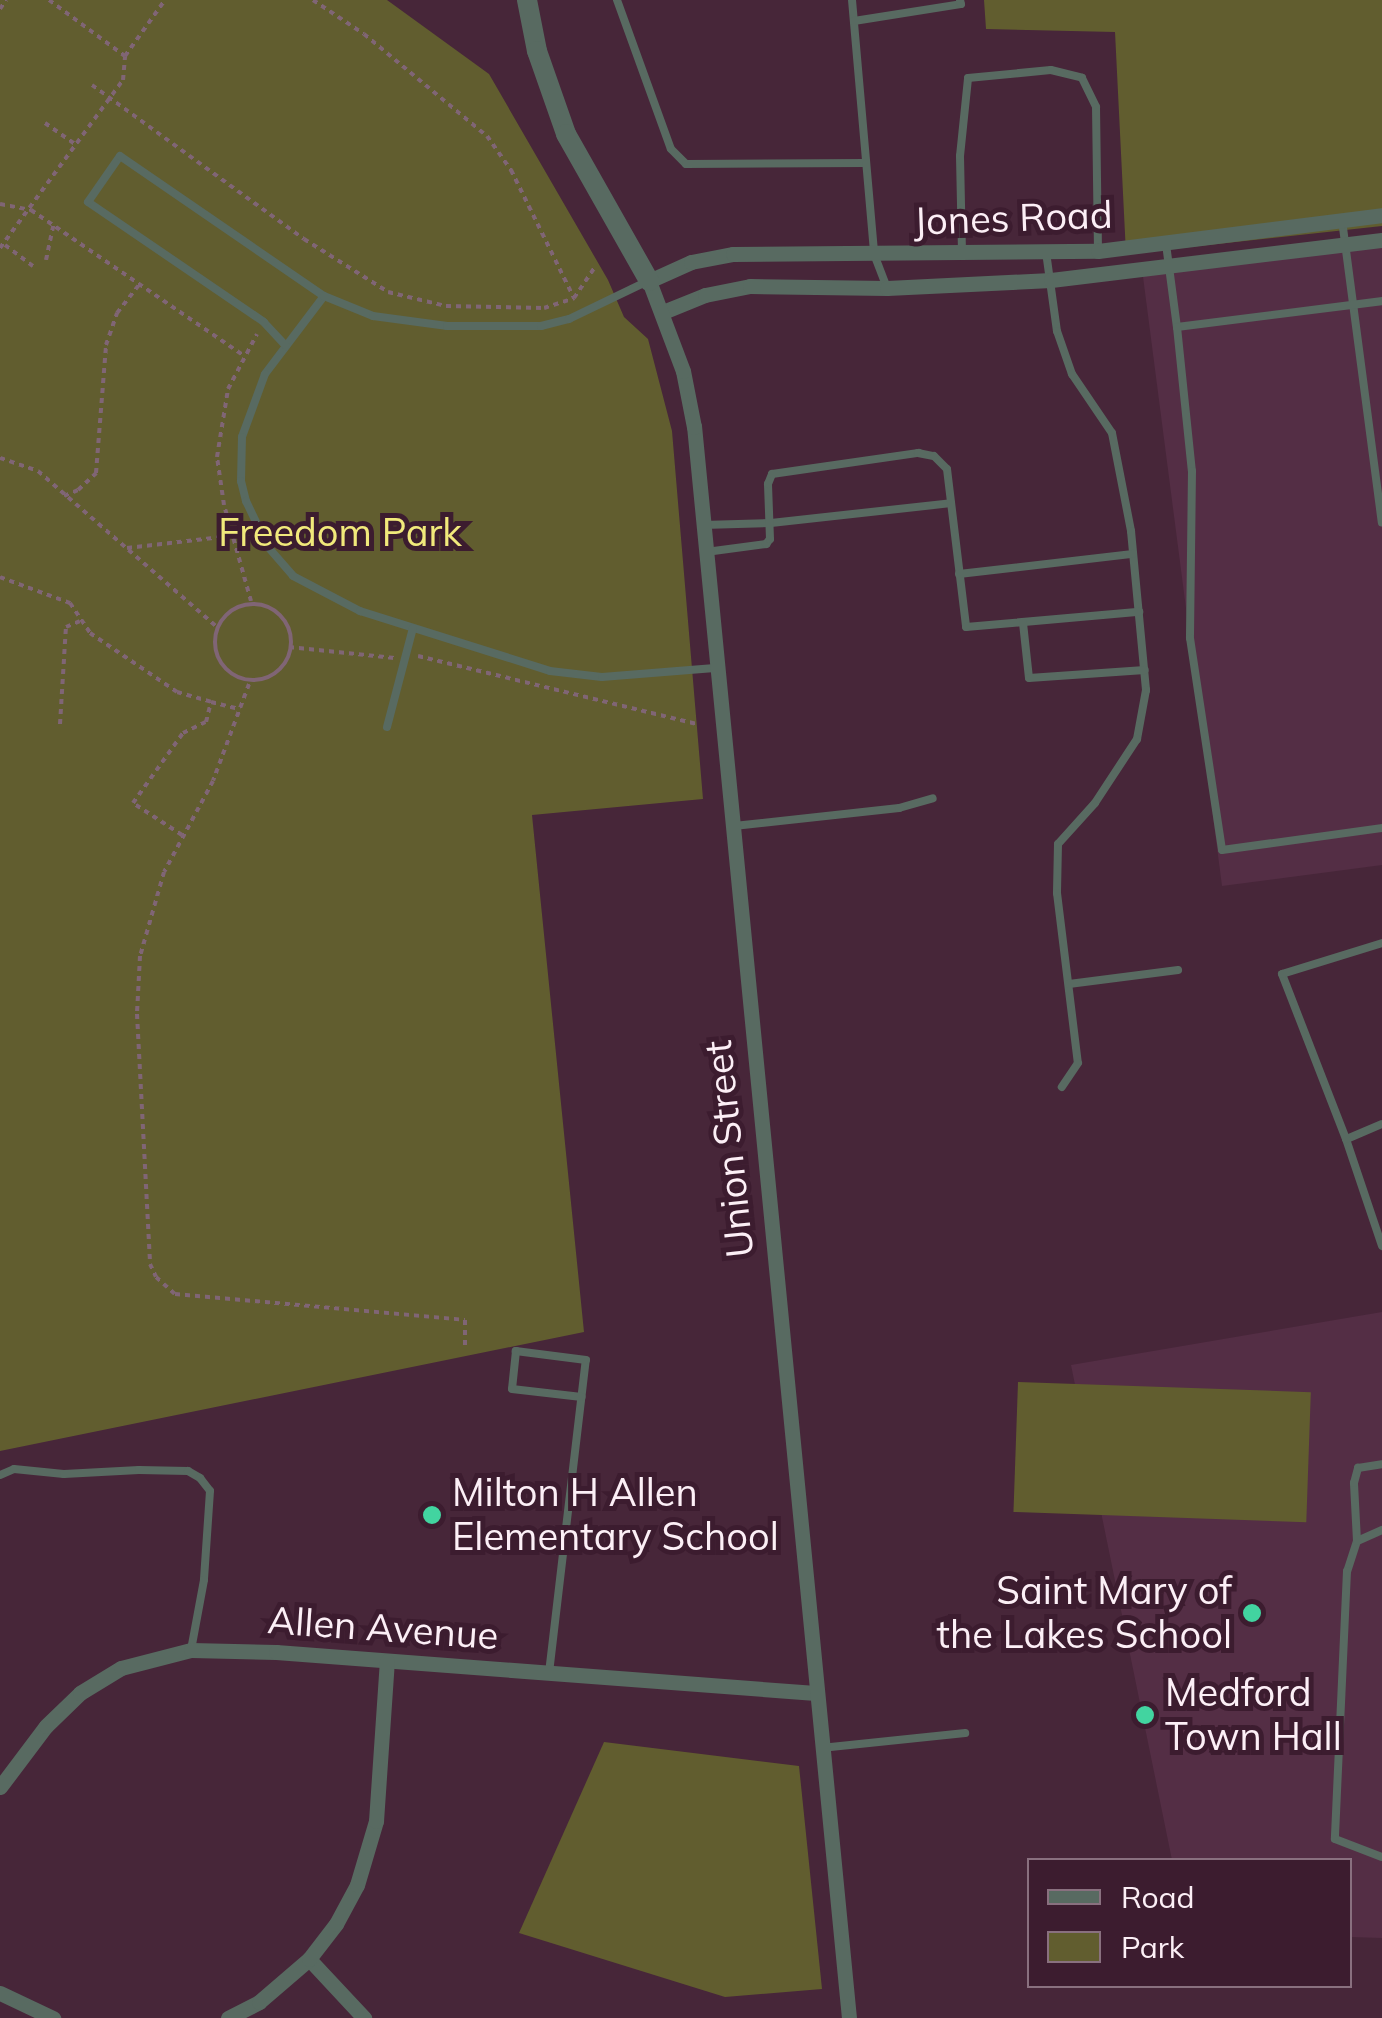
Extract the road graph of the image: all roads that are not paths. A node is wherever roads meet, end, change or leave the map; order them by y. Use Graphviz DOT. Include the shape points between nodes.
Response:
graph roads {
  1 [pos="527,0"];
  2 [pos="617,0"];
  3 [pos="852,0"];
  4 [pos="960,0"];
  5 [pos="854,20"];
  6 [pos="865,163"];
  7 [pos="1382,216"];
  8 [pos="1342,220"];
  9 [pos="1382,240"];
  10 [pos="1166,243"];
  11 [pos="1346,244"];
  12 [pos="962,252"];
  13 [pos="1046,252"];
  14 [pos="1098,252"];
  15 [pos="874,254"];
  16 [pos="1169,266"];
  17 [pos="1051,280"];
  18 [pos="649,281"];
  19 [pos="886,288"];
  20 [pos="324,296"];
  21 [pos="1382,301"];
  22 [pos="1353,305"];
  23 [pos="663,312"];
  24 [pos="1177,327"];
  25 [pos="286,346"];
  26 [pos="1379,479"];
  27 [pos="951,502"];
  28 [pos="1382,522"];
  29 [pos="771,524"];
  30 [pos="703,525"];
  31 [pos="706,552"];
  32 [pos="1133,554"];
  33 [pos="959,574"];
  34 [pos="1139,612"];
  35 [pos="1023,623"];
  36 [pos="413,628"];
  37 [pos="716,668"];
  38 [pos="1144,670"];
  39 [pos="387,727"];
  40 [pos="933,798"];
  41 [pos="730,827"];
  42 [pos="1382,828"];
  43 [pos="1382,943"];
  44 [pos="1178,970"];
  45 [pos="1069,984"];
  46 [pos="1062,1087"];
  47 [pos="1382,1124"];
  48 [pos="1346,1139"];
  49 [pos="1382,1246"];
  50 [pos="582,1397"];
  51 [pos="1382,1464"];
  52 [pos="0,1474"];
  53 [pos="1382,1530"];
  54 [pos="1357,1541"];
  55 [pos="191,1650"];
  56 [pos="387,1660"];
  57 [pos="549,1673"];
  58 [pos="815,1693"];
  59 [pos="965,1732"];
  60 [pos="821,1748"];
  61 [pos="4,1768"];
  62 [pos="0,1787"];
  63 [pos="1382,1857"];
  64 [pos="309,1959"];
  65 [pos="0,1993"];
  66 [pos="53,2018"];
  67 [pos="228,2018"];
  68 [pos="364,2018"];
  69 [pos="849,2018"];
  1 -- 18 [label="street" via="566,134"];
  2 -- 6 [label="lane" via="671,149 686,164"];
  3 -- 5 [label="lane"];
  4 -- 5 [label="lane"];
  5 -- 6 [label="lane"];
  6 -- 15 [label="lane"];
  7 -- 8 [label="street, Jones Road"];
  8 -- 10 [label="street, Jones Road"];
  8 -- 11 [label="lane"];
  9 -- 11 [label="street, Jones Road"];
  10 -- 14 [label="street, Jones Road"];
  10 -- 16 [label="lane"];
  11 -- 16 [label="street, Jones Road"];
  11 -- 22 [label="lane"];
  12 -- 13 [label="street, Jones Road"];
  12 -- 14 [label="lane" via="960,156 968,78 1051,70 1082,78 1096,107"];
  12 -- 15 [label="street, Jones Road"];
  13 -- 14 [label="street, Jones Road"];
  13 -- 17 [label="lane"];
  15 -- 18 [label="street, Jones Road" via="712,256"];
  15 -- 19 [label="lane"];
  16 -- 17 [label="street, Jones Road"];
  16 -- 24 [label="lane"];
  17 -- 19 [label="street, Jones Road"];
  17 -- 32 [label="lane" via="1057,331 1072,374 1112,432"];
  18 -- 20 [label="lane" via="541,326 387,319"];
  18 -- 23 [label="street, Union Street"];
  19 -- 23 [label="street, Jones Road" via="750,286"];
  20 -- 25 [label="lane"];
  20 -- 25 [label="lane" via="120,156 88,202 264,322"];
  21 -- 22 [label="lane"];
  22 -- 24 [label="lane"];
  22 -- 26 [label="lane"];
  23 -- 30 [label="street, Union Street" via="690,398"];
  24 -- 42 [label="lane" via="1192,471 1190,638 1222,850"];
  25 -- 36 [label="lane" via="253,397 242,436 241,481 255,525 279,562 312,590"];
  26 -- 28 [label="lane"];
  27 -- 29 [label="lane"];
  27 -- 29 [label="lane" via="943,460 918,454 772,474"];
  27 -- 33 [label="lane"];
  29 -- 30 [label="lane"];
  29 -- 31 [label="lane" via="766,544"];
  30 -- 31 [label="street, Union Street"];
  31 -- 37 [label="street, Union Street"];
  32 -- 33 [label="lane"];
  32 -- 34 [label="lane"];
  33 -- 35 [label="lane" via="966,627"];
  34 -- 35 [label="lane"];
  34 -- 38 [label="lane"];
  35 -- 38 [label="lane" via="1029,678"];
  36 -- 37 [label="lane" via="571,675"];
  36 -- 39 [label="lane"];
  37 -- 41 [label="street, Union Street"];
  38 -- 45 [label="lane" via="1137,739 1095,804 1058,844"];
  40 -- 41 [label="lane"];
  41 -- 58 [label="street, Union Street"];
  43 -- 48 [label="lane" via="1282,974"];
  44 -- 45 [label="lane"];
  45 -- 46 [label="lane" via="1078,1063"];
  47 -- 48 [label="lane"];
  48 -- 49 [label="lane"];
  50 -- 50 [label="lane" via="586,1360 516,1351 512,1388"];
  50 -- 57 [label="lane"];
  51 -- 54 [label="lane" via="1358,1468"];
  52 -- 55 [label="lane" via="188,1470 200,1478 210,1491"];
  53 -- 54 [label="lane"];
  54 -- 63 [label="lane" via="1347,1571 1335,1839"];
  55 -- 56 [label="street, Allen Avenue"];
  55 -- 61 [label="street, Allen Avenue" via="144,1660 100,1680 62,1708"];
  56 -- 57 [label="street, Allen Avenue"];
  56 -- 64 [label="street" via="372,1843 348,1905"];
  57 -- 58 [label="street, Allen Avenue"];
  58 -- 60 [label="street, Union Street"];
  59 -- 60 [label="lane"];
  60 -- 69 [label="street, Union Street"];
  61 -- 62 [label="street, Allen Avenue"];
  64 -- 67 [label="street" via="260,2002"];
  64 -- 68 [label="street"];
  65 -- 66 [label="street"];
}
